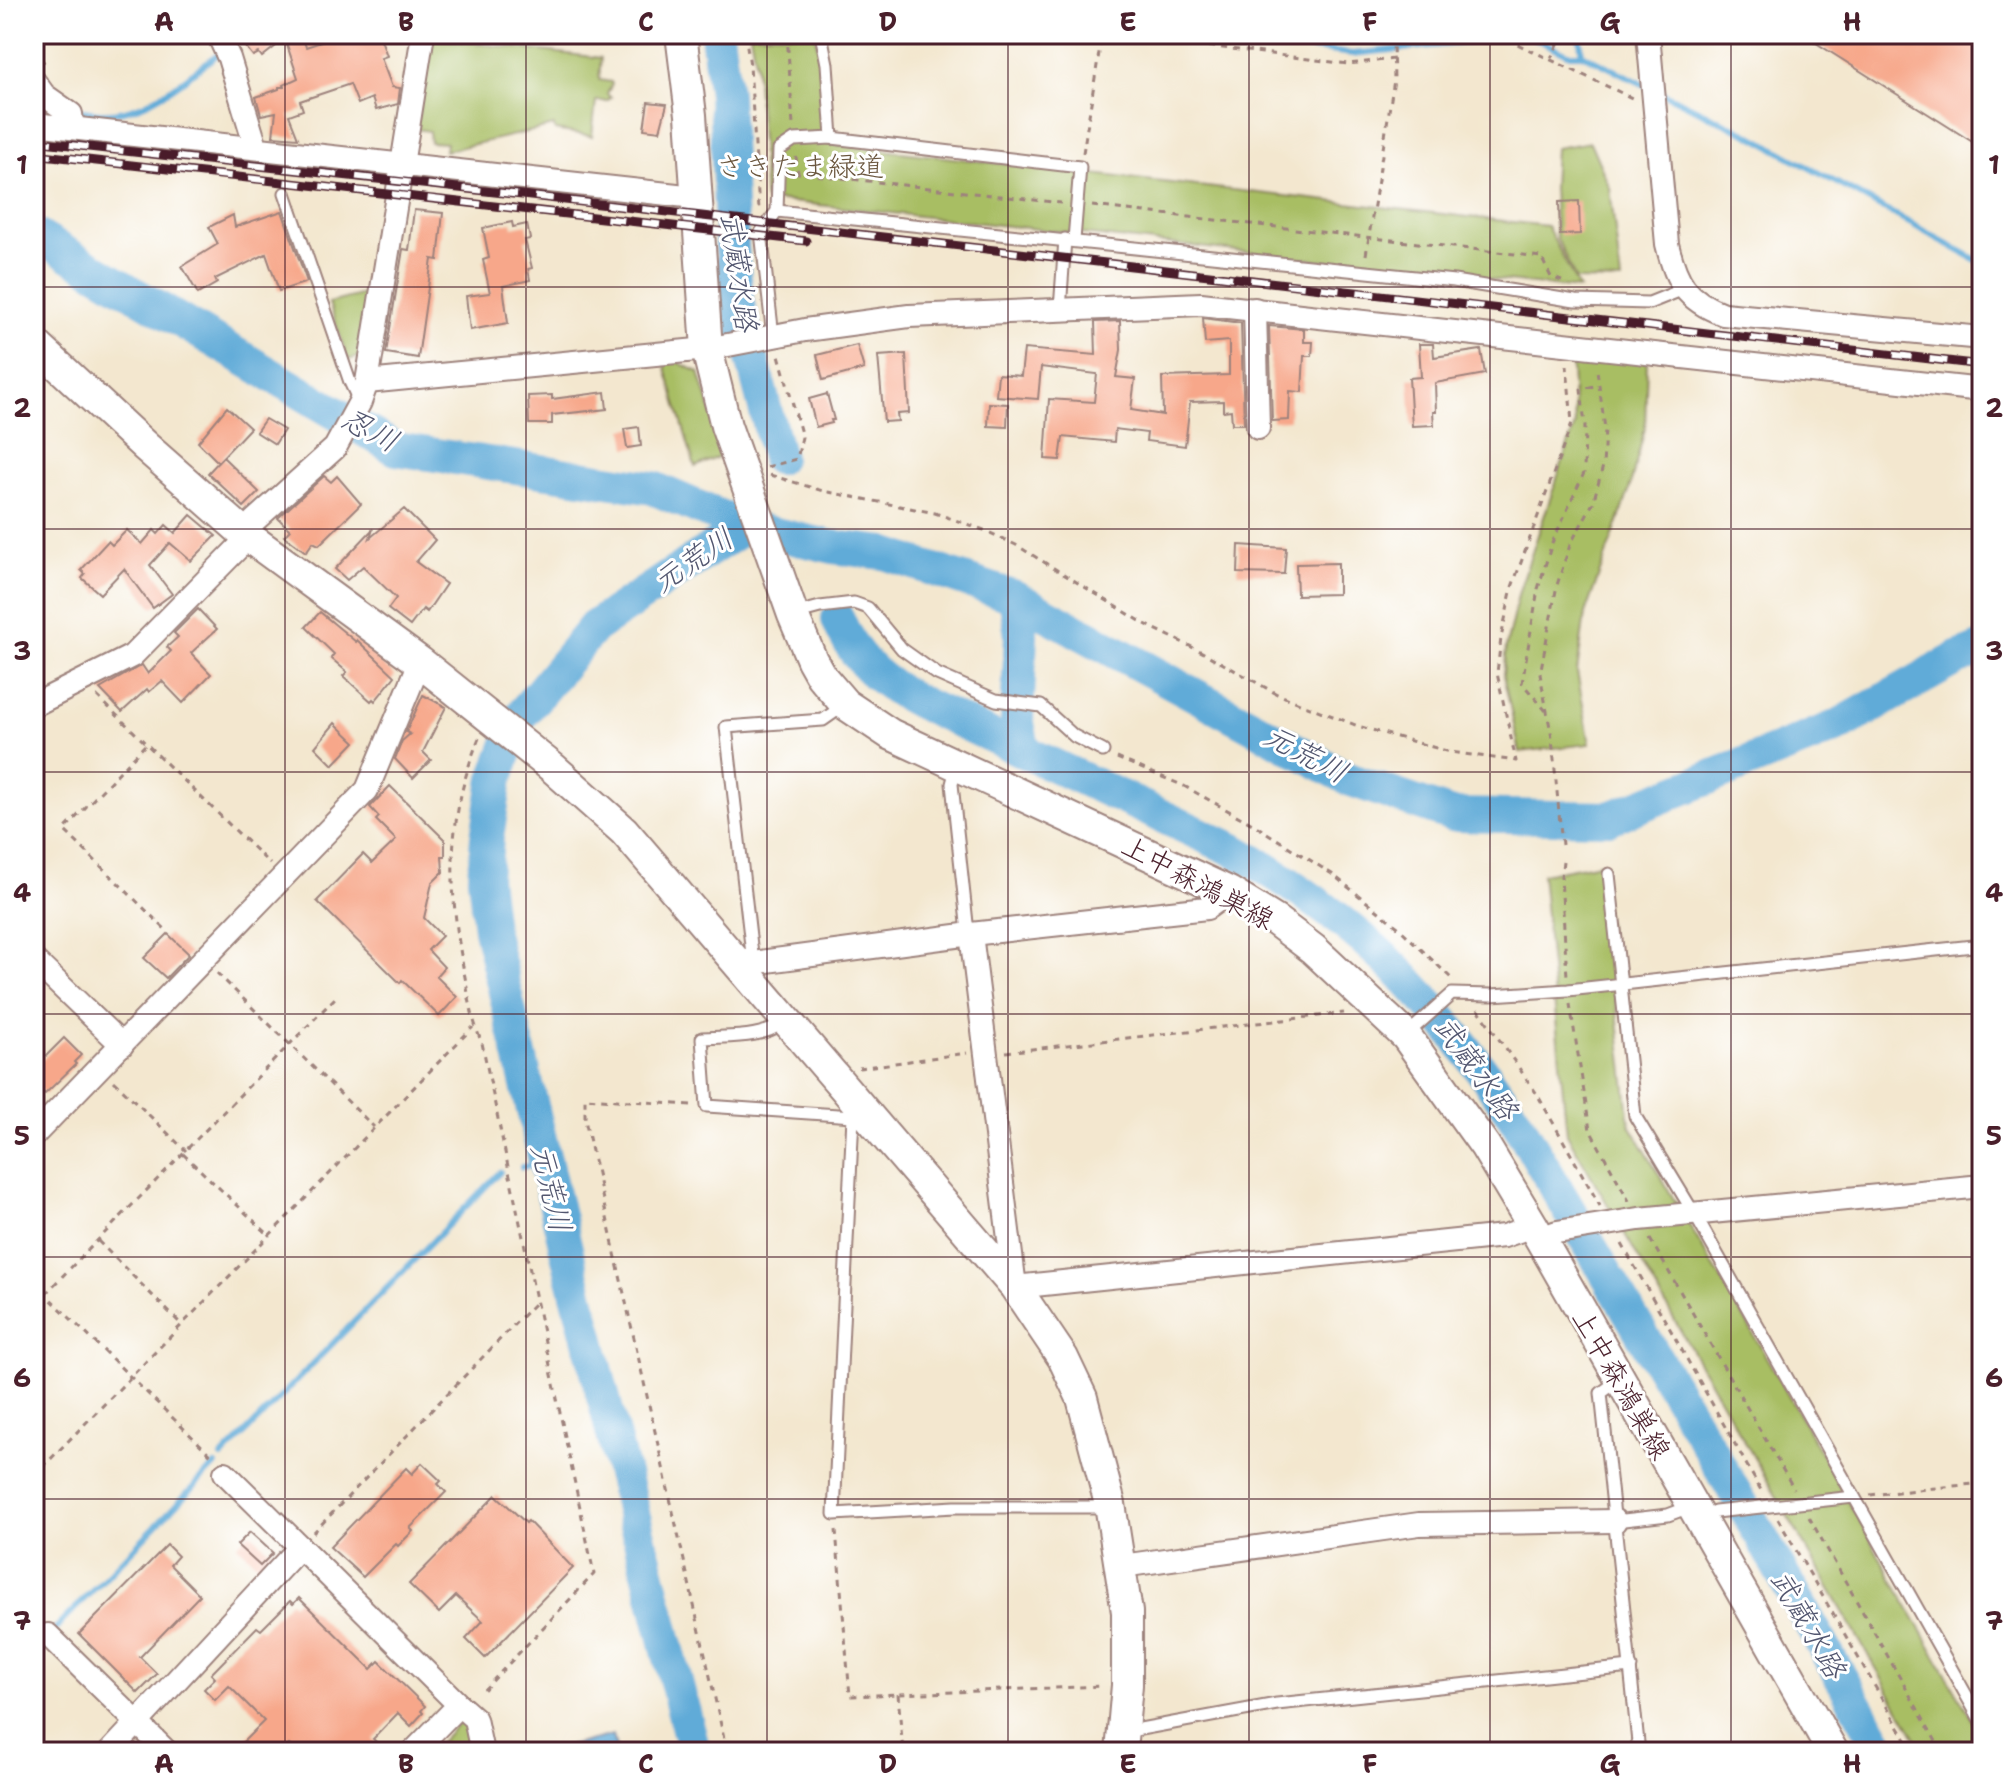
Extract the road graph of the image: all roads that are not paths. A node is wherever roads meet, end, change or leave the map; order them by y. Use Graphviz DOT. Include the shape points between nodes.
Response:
graph roads {
  1 [pos="218,34"];
  2 [pos="423,34"];
  3 [pos="681,34"];
  4 [pos="821,34"];
  5 [pos="1648,34"];
  6 [pos="34,81"];
  7 [pos="34,124"];
  8 [pos="73,128"];
  9 [pos="832,138"];
  10 [pos="256,147"];
  11 [pos="402,164"];
  12 [pos="285,193"];
  13 [pos="695,197"];
  14 [pos="777,211"];
  15 [pos="1070,240"];
  16 [pos="1684,289"];
  17 [pos="1255,309"];
  18 [pos="1060,310"];
  19 [pos="767,337"];
  20 [pos="1982,338"];
  21 [pos="34,343"];
  22 [pos="716,347"];
  23 [pos="1982,390"];
  24 [pos="363,392"];
  25 [pos="1258,428"];
  26 [pos="246,535"];
  27 [pos="790,607"];
  28 [pos="420,662"];
  29 [pos="845,704"];
  30 [pos="34,705"];
  31 [pos="1103,751"];
  32 [pos="957,766"];
  33 [pos="1609,874"];
  34 [pos="1229,892"];
  35 [pos="971,934"];
  36 [pos="1982,945"];
  37 [pos="34,960"];
  38 [pos="745,964"];
  39 [pos="1620,983"];
  40 [pos="785,1021"];
  41 [pos="1413,1028"];
  42 [pos="122,1045"];
  43 [pos="857,1113"];
  44 [pos="34,1135"];
  45 [pos="1982,1186"];
  46 [pos="1695,1215"];
  47 [pos="1543,1232"];
  48 [pos="1015,1287"];
  49 [pos="1620,1380"];
  50 [pos="225,1473"];
  51 [pos="1854,1497"];
  52 [pos="1110,1504"];
  53 [pos="1702,1513"];
  54 [pos="1615,1521"];
  55 [pos="300,1547"];
  56 [pos="1122,1566"];
  57 [pos="48,1635"];
  58 [pos="1631,1667"];
  59 [pos="459,1705"];
  60 [pos="139,1723"];
  61 [pos="1982,1723"];
  62 [pos="1122,1742"];
  63 [pos="110,1752"];
  64 [pos="167,1752"];
  65 [pos="413,1752"];
  66 [pos="482,1752"];
  67 [pos="1639,1752"];
  68 [pos="1833,1752"];
  1 -- 10 [label="street"];
  2 -- 11 [label="street"];
  3 -- 13 [label="main road, 上中森鴻巣線"];
  4 -- 9 [label="lane"];
  5 -- 16 [label="street" via="1667,244"];
  6 -- 8 [label="street" via="71,114"];
  7 -- 8 [label="street"];
  8 -- 10 [label="street"];
  9 -- 14 [label="lane" via="794,140 779,150"];
  9 -- 15 [label="lane" via="1080,167"];
  10 -- 11 [label="street"];
  11 -- 13 [label="street"];
  11 -- 24 [label="street"];
  12 -- 24 [label="lane" via="350,382"];
  13 -- 22 [label="main road, 上中森鴻巣線"];
  14 -- 15 [label="lane"];
  14 -- 19 [label="lane" via="761,232"];
  15 -- 16 [label="lane" via="1454,281 1589,302 1649,303"];
  15 -- 18 [label="lane"];
  16 -- 20 [label="street" via="1723,314"];
  17 -- 18 [label="street" via="1201,304"];
  17 -- 23 [label="street"];
  17 -- 25 [label="street"];
  18 -- 19 [label="street" via="895,318"];
  19 -- 22 [label="street"];
  21 -- 26 [label="main road"];
  22 -- 24 [label="street"];
  22 -- 27 [label="main road, 上中森鴻巣線" via="716,393"];
  24 -- 26 [label="street" via="335,448 254,521"];
  26 -- 28 [label="main road"];
  26 -- 30 [label="street" via="132,656"];
  27 -- 29 [label="main road, 上中森鴻巣線" via="817,668"];
  27 -- 31 [label="lane" via="854,603 868,608 902,649 937,674 996,700 1041,706 1074,736"];
  28 -- 38 [label="main road" via="624,831"];
  28 -- 42 [label="street" via="367,790"];
  29 -- 32 [label="main road, 上中森鴻巣線" via="890,734"];
  29 -- 38 [label="lane" via="823,720 726,727"];
  32 -- 34 [label="main road, 上中森鴻巣線"];
  32 -- 35 [label="lane" via="952,784"];
  33 -- 39 [label="lane"];
  34 -- 35 [label="street" via="1207,908"];
  34 -- 41 [label="main road, 上中森鴻巣線" via="1276,921 1374,1003"];
  35 -- 38 [label="street"];
  35 -- 48 [label="street"];
  36 -- 39 [label="lane"];
  37 -- 42 [label="street"];
  38 -- 40 [label="main road"];
  39 -- 41 [label="lane" via="1452,994"];
  39 -- 46 [label="lane" via="1635,1116"];
  40 -- 43 [label="main road"];
  40 -- 43 [label="lane" via="763,1033 702,1038 707,1106"];
  41 -- 47 [label="main road, 上中森鴻巣線"];
  42 -- 44 [label="street"];
  43 -- 48 [label="main road"];
  43 -- 52 [label="lane" via="834,1514"];
  45 -- 46 [label="street"];
  46 -- 47 [label="street" via="1601,1219"];
  46 -- 51 [label="lane"];
  47 -- 48 [label="street"];
  47 -- 49 [label="main road, 上中森鴻巣線"];
  48 -- 52 [label="main road" via="1063,1358 1082,1398"];
  49 -- 53 [label="main road, 上中森鴻巣線"];
  49 -- 54 [label="lane" via="1601,1393"];
  50 -- 55 [label="street"];
  51 -- 53 [label="lane"];
  51 -- 61 [label="lane"];
  52 -- 56 [label="main road"];
  53 -- 54 [label="lane"];
  53 -- 68 [label="main road, 上中森鴻巣線"];
  54 -- 56 [label="street" via="1419,1524"];
  54 -- 58 [label="lane"];
  55 -- 59 [label="street"];
  55 -- 60 [label="street"];
  56 -- 62 [label="main road" via="1127,1612"];
  57 -- 60 [label="street"];
  58 -- 62 [label="lane" via="1277,1704"];
  58 -- 67 [label="lane"];
  59 -- 65 [label="street"];
  59 -- 66 [label="street" via="475,1719"];
  60 -- 63 [label="street"];
  60 -- 64 [label="street"];
}
